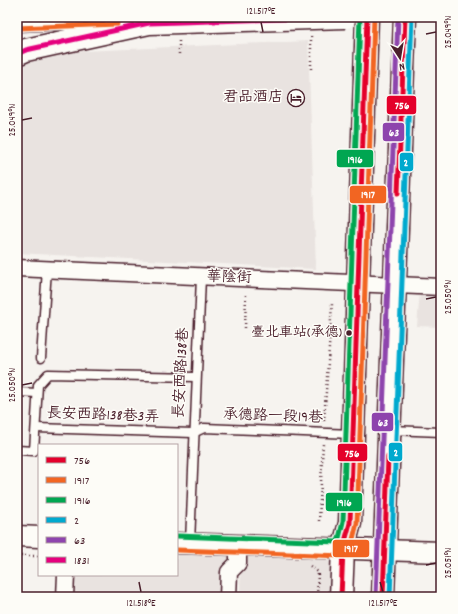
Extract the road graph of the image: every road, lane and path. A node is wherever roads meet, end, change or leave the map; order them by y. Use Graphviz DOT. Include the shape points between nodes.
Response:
graph roads {
  1 [pos="117,17"];
  2 [pos="346,17"];
  3 [pos="367,17"];
  4 [pos="405,17"];
  5 [pos="17,21"];
  6 [pos="311,34"];
  7 [pos="179,41"];
  8 [pos="17,54"];
  9 [pos="179,57"];
  10 [pos="311,69"];
  11 [pos="17,268"];
  12 [pos="47,269"];
  13 [pos="201,277"];
  14 [pos="247,279"];
  15 [pos="359,284"];
  16 [pos="394,284"];
  17 [pos="441,287"];
  18 [pos="332,304"];
  19 [pos="245,328"];
  20 [pos="40,358"];
  21 [pos="196,377"];
  22 [pos="38,389"];
  23 [pos="17,392"];
  24 [pos="36,428"];
  25 [pos="388,430"];
  26 [pos="441,432"];
  27 [pos="193,433"];
  28 [pos="324,433"];
  29 [pos="354,434"];
  30 [pos="17,450"];
  31 [pos="319,521"];
  32 [pos="17,536"];
  33 [pos="38,537"];
  34 [pos="183,543"];
  35 [pos="238,545"];
  36 [pos="343,549"];
  37 [pos="384,550"];
  38 [pos="441,552"];
  39 [pos="17,556"];
  40 [pos="38,556"];
  41 [pos="310,566"];
  42 [pos="66,576"];
  43 [pos="65,597"];
  44 [pos="228,597"];
  45 [pos="317,597"];
  46 [pos="341,597"];
  47 [pos="383,597"];
  1 -- 5 [label="street"];
  2 -- 8 [label="main road, bridge" via="148,23"];
  3 -- 15 [label="main road"];
  4 -- 16 [label="main road"];
  6 -- 10 [label="path"];
  7 -- 9 [label="path"];
  11 -- 12 [label="street, 華陰街"];
  12 -- 13 [label="street, 華陰街"];
  12 -- 20 [label="lane"];
  13 -- 14 [label="street, 華陰街"];
  13 -- 21 [label="lane, 長安西路138巷"];
  14 -- 15 [label="street, 華陰街"];
  14 -- 19 [label="path"];
  15 -- 16 [label="street, 華陰街"];
  15 -- 29 [label="main road"];
  16 -- 17 [label="street, 華陰街"];
  16 -- 25 [label="main road"];
  18 -- 28 [label="path"];
  21 -- 22 [label="lane" via="48,374"];
  21 -- 27 [label="lane, 長安西路138巷"];
  22 -- 23 [label="lane"];
  22 -- 24 [label="lane"];
  24 -- 27 [label="lane, 長安西路138巷3弄"];
  24 -- 30 [label="lane" via="34,451"];
  25 -- 26 [label="lane"];
  25 -- 37 [label="main road"];
  27 -- 28 [label="lane, 承德路一段19巷" via="204,428"];
  27 -- 34 [label="lane, 長安西路138巷"];
  28 -- 29 [label="lane, 承德路一段19巷"];
  28 -- 31 [label="path"];
  29 -- 36 [label="main road" via="350,523"];
  32 -- 33 [label="street"];
  34 -- 35 [label="street"];
  35 -- 36 [label="street"];
  35 -- 44 [label="street" via="238,563 229,572"];
  36 -- 37 [label="street"];
  36 -- 46 [label="main road"];
  37 -- 38 [label="street"];
  37 -- 47 [label="main road"];
  39 -- 40 [label="path"];
  41 -- 45 [label="path" via="318,572"];
  42 -- 43 [label="street"];
}
